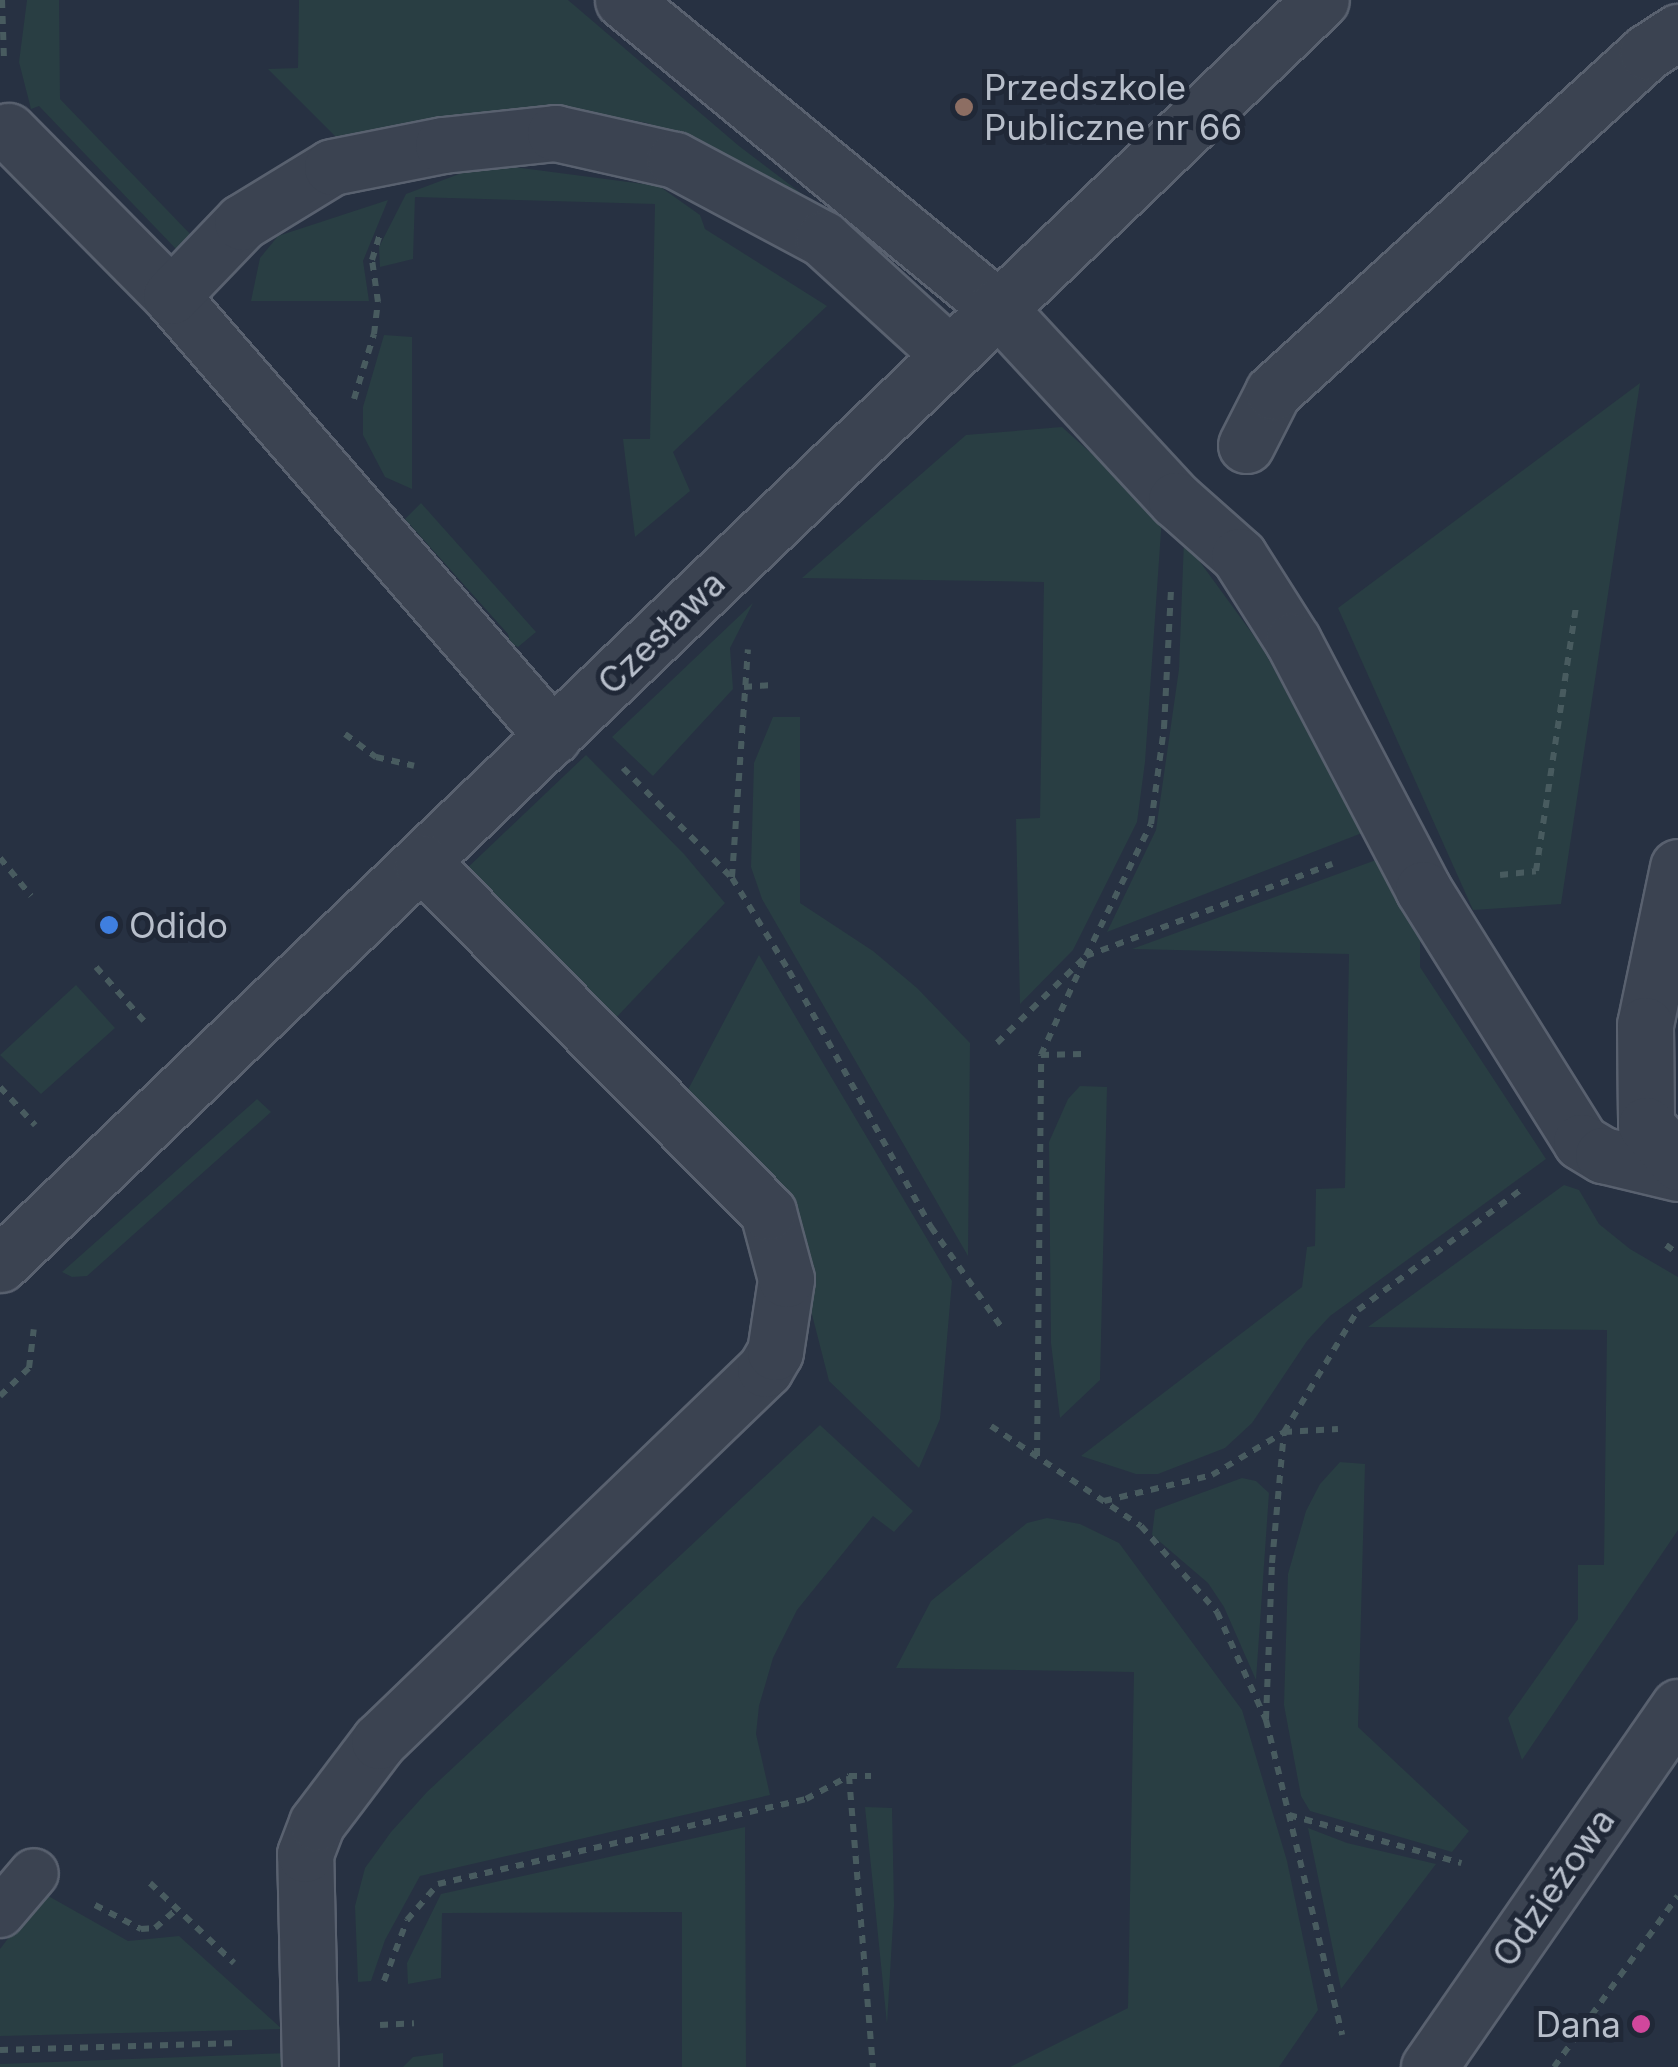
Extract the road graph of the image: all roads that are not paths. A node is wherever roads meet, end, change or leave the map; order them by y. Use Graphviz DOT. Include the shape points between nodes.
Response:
graph roads {
  1 [pos="623,0"];
  2 [pos="1321,0"];
  3 [pos="1678,32"];
  4 [pos="8,131"];
  5 [pos="171,296"];
  6 [pos="997,307"];
  7 [pos="949,354"];
  8 [pos="1246,445"];
  9 [pos="554,736"];
  10 [pos="422,862"];
  11 [pos="1678,867"];
  12 [pos="1678,1162"];
  13 [pos="1678,1173"];
  14 [pos="0,1264"];
  15 [pos="1678,1707"];
  16 [pos="34,1873"];
  17 [pos="0,1913"];
  18 [pos="310,2046"];
  19 [pos="1429,2067"];
  1 -- 6 [label="street"];
  2 -- 6 [label="street, Czesława"];
  3 -- 8 [label="street" via="1646,52 1273,392"];
  4 -- 5 [label="street"];
  5 -- 7 [label="street" via="242,222 332,167 443,145 555,133 676,160 823,239"];
  5 -- 9 [label="street"];
  6 -- 7 [label="street, Czesława"];
  6 -- 13 [label="street" via="1176,500 1239,556 1293,641 1422,889 1581,1142 1603,1155"];
  7 -- 9 [label="street, Czesława"];
  9 -- 10 [label="street, Czesława"];
  10 -- 14 [label="street, Czesława"];
  10 -- 18 [label="street" via="768,1212 786,1279 775,1352 765,1369 380,1741 317,1823 305,1854"];
  11 -- 12 [label="street" via="1645,1025 1646,1125"];
  15 -- 19 [label="street, Odzieżowa"];
  16 -- 17 [label="lane"];
}
